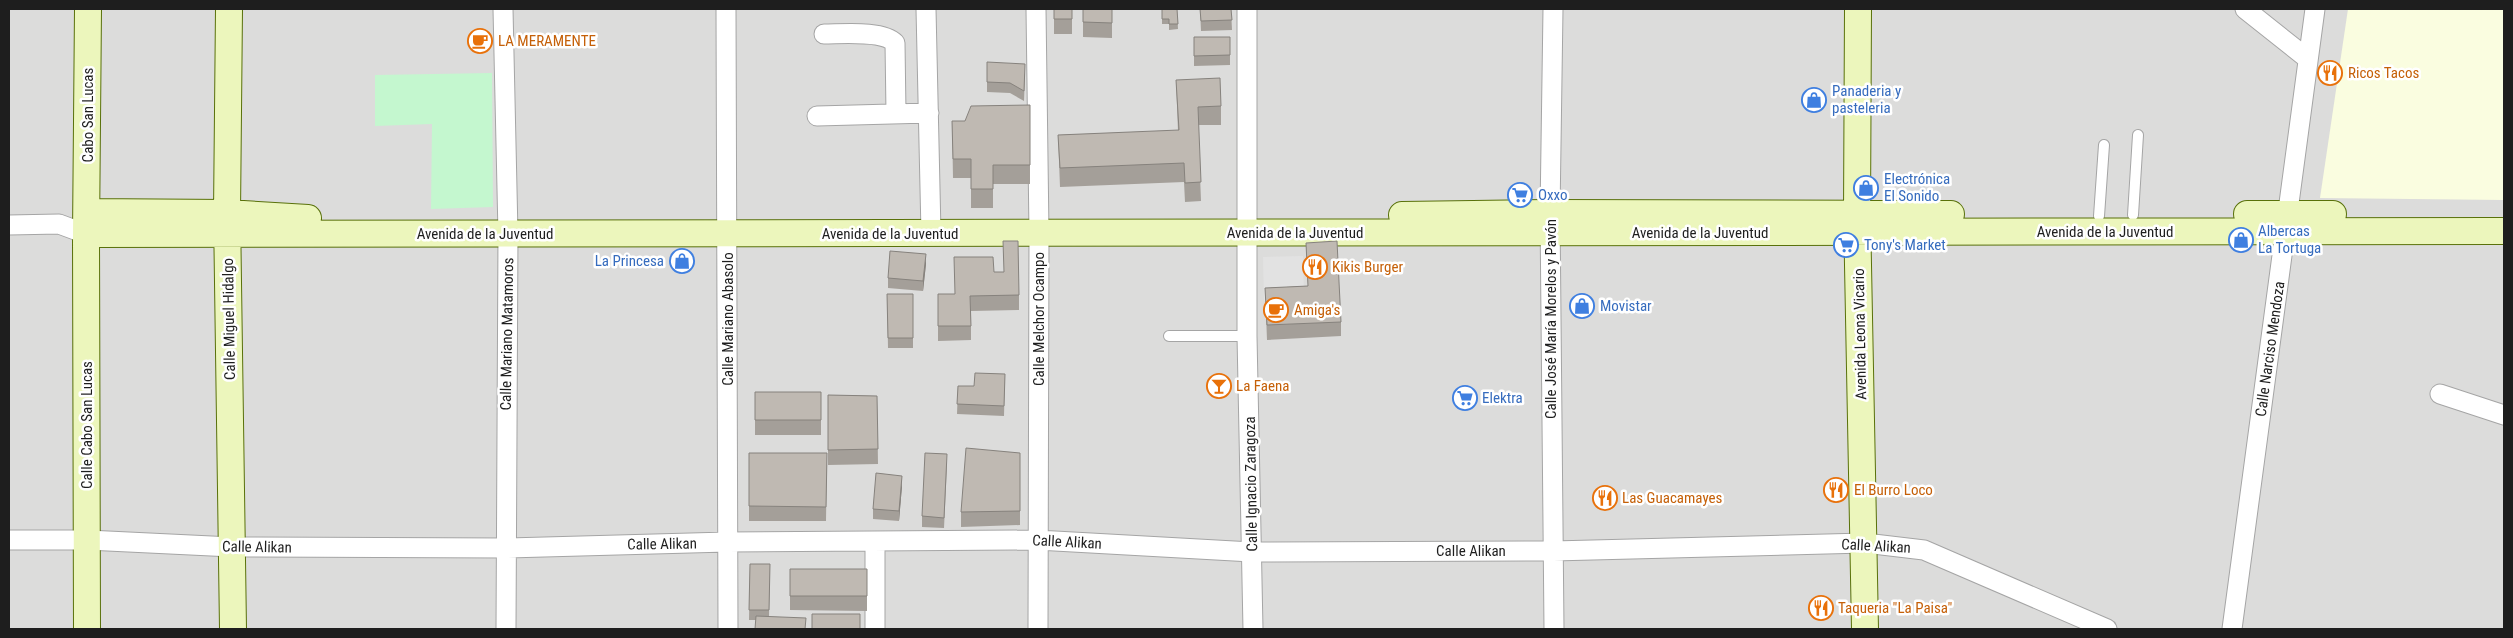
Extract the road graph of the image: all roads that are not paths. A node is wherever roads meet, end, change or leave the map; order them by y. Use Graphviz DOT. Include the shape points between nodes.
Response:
graph roads {
  1 [pos="88,9"];
  2 [pos="228,9"];
  3 [pos="503,9"];
  4 [pos="726,9"];
  5 [pos="926,9"];
  6 [pos="1036,9"];
  7 [pos="1247,9"];
  8 [pos="1553,9"];
  9 [pos="1858,9"];
  10 [pos="2244,9"];
  11 [pos="2316,9"];
  12 [pos="824,34"];
  13 [pos="2308,59"];
  14 [pos="896,113"];
  15 [pos="928,113"];
  16 [pos="817,116"];
  17 [pos="2138,135"];
  18 [pos="2104,145"];
  19 [pos="2504,214"];
  20 [pos="2132,215"];
  21 [pos="2099,216"];
  22 [pos="86,223"];
  23 [pos="1550,223"];
  24 [pos="1858,223"];
  25 [pos="2288,223"];
  26 [pos="227,224"];
  27 [pos="9,225"];
  28 [pos="1248,225"];
  29 [pos="931,226"];
  30 [pos="1039,226"];
  31 [pos="508,227"];
  32 [pos="727,227"];
  33 [pos="2504,231"];
  34 [pos="1170,336"];
  35 [pos="1247,336"];
  36 [pos="2440,394"];
  37 [pos="2504,415"];
  38 [pos="9,540"];
  39 [pos="87,540"];
  40 [pos="1037,540"];
  41 [pos="875,541"];
  42 [pos="728,542"];
  43 [pos="1865,543"];
  44 [pos="232,547"];
  45 [pos="506,548"];
  46 [pos="1553,550"];
  47 [pos="1252,552"];
  48 [pos="87,629"];
  49 [pos="233,629"];
  50 [pos="506,629"];
  51 [pos="728,629"];
  52 [pos="876,629"];
  53 [pos="1038,629"];
  54 [pos="1253,629"];
  55 [pos="1554,629"];
  56 [pos="1865,629"];
  57 [pos="2107,629"];
  58 [pos="2232,629"];
  1 -- 22 [label="street, Cabo San Lucas"];
  2 -- 26 [label="street, Calle Miguel Hidalgo"];
  3 -- 31 [label="street, Calle Mariano Matamoros"];
  4 -- 32 [label="street, Calle Mariano Abasolo"];
  5 -- 15 [label="street"];
  6 -- 30 [label="street, Calle Melchor Ocampo"];
  7 -- 28 [label="street, Calle Ignacio Zaragoza"];
  8 -- 23 [label="street, Calle José María Morelos y Pavón"];
  9 -- 24 [label="street, Avenida Leona Vicario"];
  10 -- 13 [label="street"];
  11 -- 13 [label="street, Calle Narciso Mendoza"];
  12 -- 14 [label="street" via="891,38 895,43"];
  13 -- 25 [label="street, Calle Narciso Mendoza"];
  14 -- 15 [label="street"];
  14 -- 16 [label="street"];
  15 -- 29 [label="street"];
  17 -- 20 [label="lane"];
  18 -- 21 [label="lane"];
  19 -- 25 [label="street, Avenida de la Juventud"];
  20 -- 21 [label="street, Avenida de la Juventud"];
  20 -- 25 [label="street, Avenida de la Juventud"];
  21 -- 24 [label="street, Avenida de la Juventud"];
  22 -- 26 [label="street, Avenida de la Juventud"];
  22 -- 27 [label="street"];
  22 -- 39 [label="street, Calle Cabo San Lucas"];
  23 -- 24 [label="street, Avenida de la Juventud"];
  23 -- 28 [label="street, Avenida de la Juventud"];
  23 -- 46 [label="street, Calle José María Morelos y Pavón"];
  24 -- 25 [label="street, Avenida de la Juventud"];
  24 -- 43 [label="street, Avenida Leona Vicario"];
  25 -- 33 [label="street, Avenida de la Juventud"];
  25 -- 58 [label="street, Calle Narciso Mendoza"];
  26 -- 31 [label="street, Avenida de la Juventud"];
  26 -- 44 [label="street, Calle Miguel Hidalgo"];
  28 -- 30 [label="street, Avenida de la Juventud"];
  28 -- 35 [label="street, Calle Ignacio Zaragoza"];
  29 -- 30 [label="street, Avenida de la Juventud"];
  29 -- 32 [label="street, Avenida de la Juventud"];
  30 -- 40 [label="street, Calle Melchor Ocampo"];
  31 -- 32 [label="street, Avenida de la Juventud"];
  31 -- 45 [label="street, Calle Mariano Matamoros"];
  32 -- 42 [label="street, Calle Mariano Abasolo"];
  34 -- 35 [label="lane"];
  35 -- 47 [label="street, Calle Ignacio Zaragoza"];
  36 -- 37 [label="street"];
  38 -- 39 [label="street, Calle Alikan"];
  39 -- 44 [label="street, Calle Alikan"];
  39 -- 48 [label="street, Calle Cabo San Lucas"];
  40 -- 41 [label="street, Calle Alikan"];
  40 -- 47 [label="street, Calle Alikan"];
  40 -- 53 [label="street, Calle Melchor Ocampo"];
  41 -- 42 [label="street, Calle Alikan"];
  41 -- 52 [label="street"];
  42 -- 45 [label="street, Calle Alikan"];
  42 -- 51 [label="street, Calle Mariano Abasolo"];
  43 -- 46 [label="street, Calle Alikan"];
  43 -- 56 [label="street, Avenida Leona Vicario"];
  43 -- 57 [label="street, Calle Alikan" via="1924,550"];
  44 -- 45 [label="street, Calle Alikan"];
  44 -- 49 [label="street, Calle Miguel Hidalgo"];
  45 -- 50 [label="street, Calle Mariano Matamoros"];
  46 -- 47 [label="street, Calle Alikan"];
  46 -- 55 [label="street, Calle José María Morelos y Pavón"];
  47 -- 54 [label="street, Calle Ignacio Zaragoza"];
}
